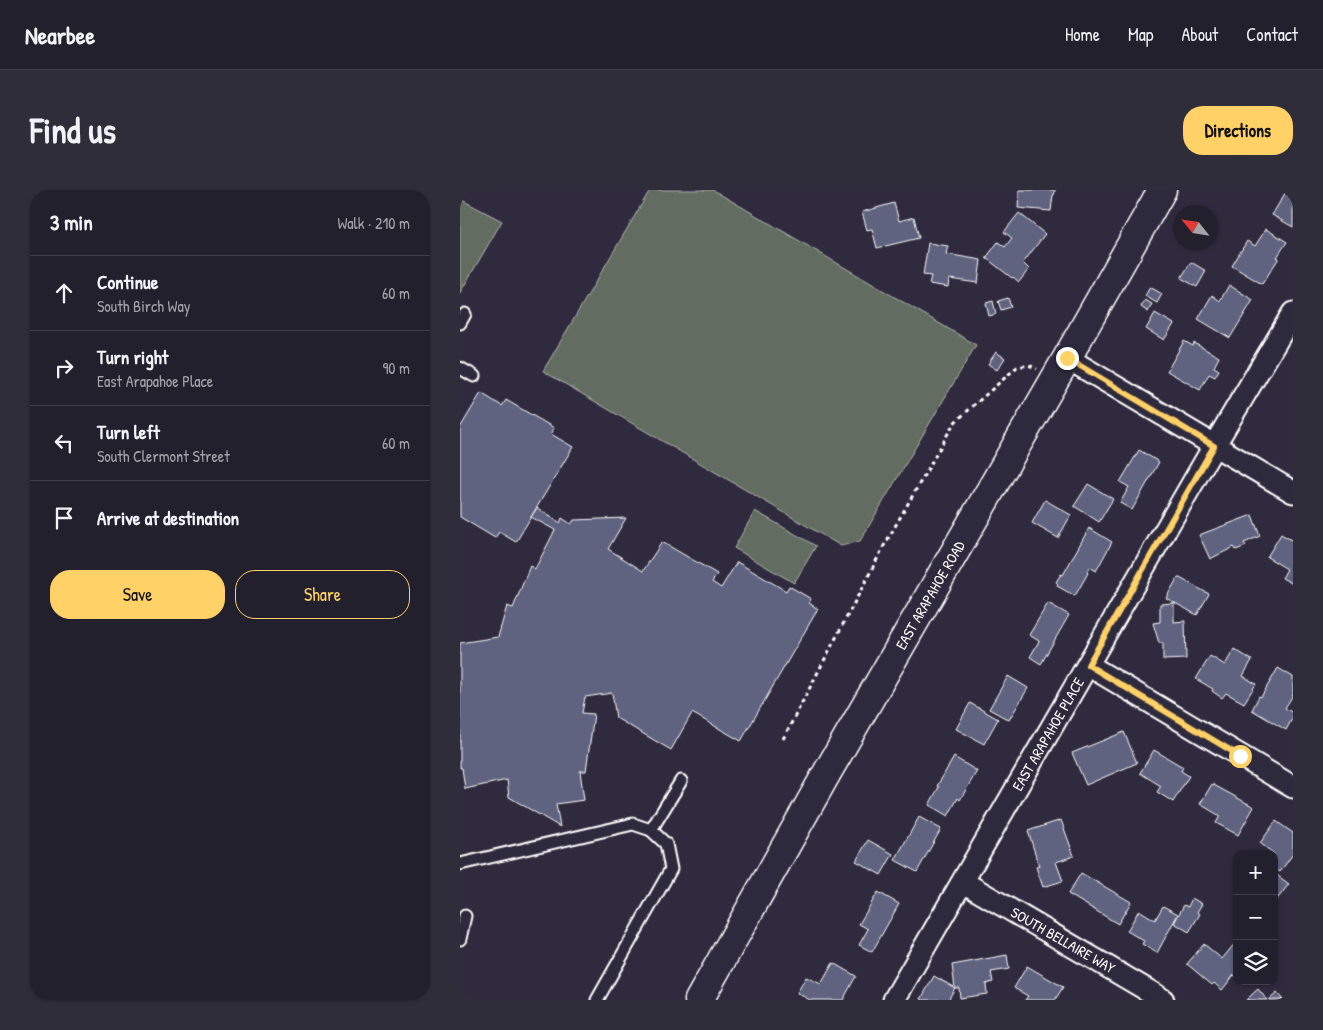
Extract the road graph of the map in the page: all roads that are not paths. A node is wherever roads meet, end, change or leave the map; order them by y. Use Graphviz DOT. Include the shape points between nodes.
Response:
graph roads {
  1 [pos="1162,190"];
  2 [pos="1293,313"];
  3 [pos="460,368"];
  4 [pos="1061,368"];
  5 [pos="474,376"];
  6 [pos="1214,446"];
  7 [pos="1293,492"];
  8 [pos="1088,665"];
  9 [pos="682,781"];
  10 [pos="1293,787"];
  11 [pos="651,830"];
  12 [pos="460,864"];
  13 [pos="963,882"];
  14 [pos="465,916"];
  15 [pos="460,938"];
  16 [pos="597,1000"];
  17 [pos="699,1000"];
  18 [pos="894,1000"];
  19 [pos="1163,1000"];
  1 -- 4 [label="main road, EAST ARAPAHOE ROAD"];
  2 -- 6 [label="street, EAST ARAPAHOE PLACE"];
  3 -- 5 [label="lane"];
  4 -- 6 [label="street"];
  4 -- 17 [label="main road, EAST ARAPAHOE ROAD"];
  6 -- 7 [label="street"];
  6 -- 8 [label="street, EAST ARAPAHOE PLACE"];
  8 -- 10 [label="street"];
  8 -- 13 [label="street, EAST ARAPAHOE PLACE"];
  9 -- 11 [label="lane"];
  11 -- 12 [label="lane" via="633,824"];
  11 -- 16 [label="lane" via="666,844 671,869"];
  13 -- 18 [label="street, EAST ARAPAHOE PLACE"];
  13 -- 19 [label="street, SOUTH BELLAIRE WAY"];
  14 -- 15 [label="lane"];
}
